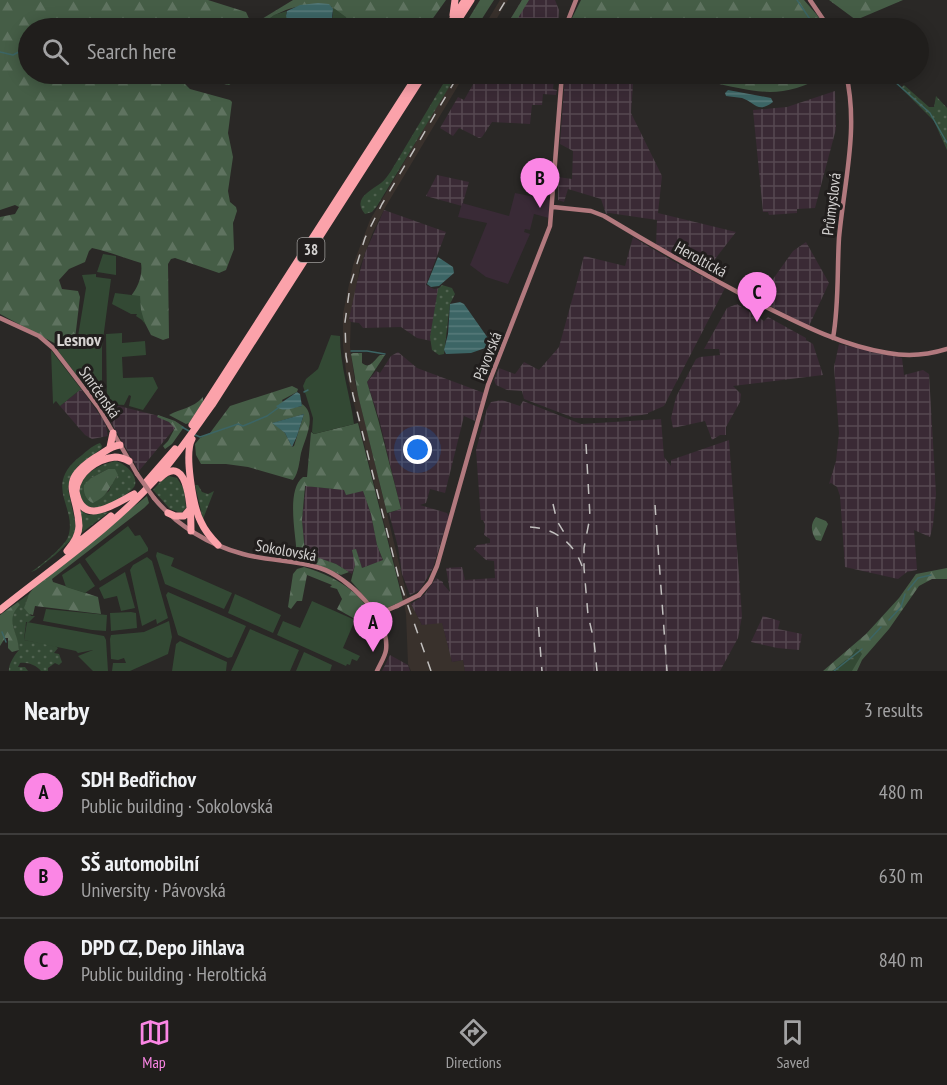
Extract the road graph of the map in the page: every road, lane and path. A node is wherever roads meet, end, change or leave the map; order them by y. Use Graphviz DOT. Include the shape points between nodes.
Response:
graph roads {
  1 [pos="455,0"];
  2 [pos="465,0"];
  3 [pos="471,0"];
  4 [pos="576,0"];
  5 [pos="810,0"];
  6 [pos="452,18"];
  7 [pos="453,18"];
  8 [pos="459,18"];
  9 [pos="569,18"];
  10 [pos="822,18"];
  11 [pos="412,84"];
  12 [pos="418,84"];
  13 [pos="561,84"];
  14 [pos="847,84"];
  15 [pos="553,207"];
  16 [pos="0,318"];
  17 [pos="833,338"];
  18 [pos="947,349"];
  19 [pos="197,425"];
  20 [pos="113,433"];
  21 [pos="188,437"];
  22 [pos="110,447"];
  23 [pos="121,447"];
  24 [pos="116,457"];
  25 [pos="129,461"];
  26 [pos="134,494"];
  27 [pos="154,498"];
  28 [pos="191,508"];
  29 [pos="124,509"];
  30 [pos="168,513"];
  31 [pos="200,521"];
  32 [pos="191,531"];
  33 [pos="218,545"];
  34 [pos="67,551"];
  35 [pos="10,599"];
  36 [pos="2,606"];
  37 [pos="376,615"];
  38 [pos="377,671"];
  1 -- 6 [label="highway"];
  2 -- 7 [label="highway"];
  3 -- 8 [label="highway"];
  4 -- 9 [label="street"];
  5 -- 10 [label="street"];
  11 -- 19 [label="highway, 38"];
  12 -- 19 [label="highway, 38"];
  13 -- 15 [label="street, Pávovská"];
  14 -- 17 [label="street, Průmyslová" via="852,118"];
  15 -- 17 [label="street, Heroltická" via="604,216 729,288"];
  15 -- 37 [label="street, Pávovská, bridge" via="548,235 489,383 437,566 418,595"];
  16 -- 20 [label="street, Smrčenská" via="46,341 99,408"];
  17 -- 18 [label="street, Heroltická" via="872,350 908,355"];
  19 -- 21 [label="highway"];
  20 -- 22 [label="highway"];
  20 -- 23 [label="street, Smrčenská"];
  21 -- 26 [label="highway"];
  21 -- 29 [label="highway" via="161,473"];
  21 -- 31 [label="highway"];
  22 -- 23 [label="highway"];
  22 -- 34 [label="highway" via="78,470 73,479 71,488 79,527"];
  23 -- 24 [label="highway"];
  23 -- 25 [label="street, Smrčenská"];
  24 -- 25 [label="highway"];
  24 -- 26 [label="highway" via="94,465 82,475 76,485 78,501 85,509 101,510"];
  25 -- 27 [label="street, Smrčenská, bridge"];
  26 -- 34 [label="highway"];
  27 -- 30 [label="street, Sokolovská"];
  28 -- 29 [label="highway" via="184,479 172,472 164,474"];
  28 -- 30 [label="highway" via="184,516"];
  28 -- 32 [label="highway"];
  29 -- 35 [label="highway"];
  30 -- 32 [label="street, Sokolovská"];
  31 -- 32 [label="highway"];
  31 -- 33 [label="highway"];
  32 -- 33 [label="street, Sokolovská"];
  33 -- 37 [label="street, Sokolovská" via="243,554 326,570 344,581"];
  34 -- 35 [label="highway"];
  35 -- 36 [label="highway"];
  37 -- 38 [label="street, Sokolovská" via="386,646"];
}
